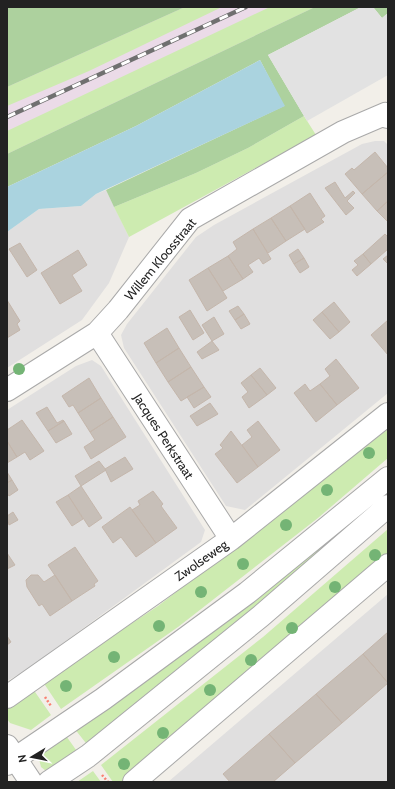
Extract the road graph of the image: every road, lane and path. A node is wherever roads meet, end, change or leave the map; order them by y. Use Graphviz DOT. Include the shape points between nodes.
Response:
graph roads {
  1 [pos="388,117"];
  2 [pos="97,334"];
  3 [pos="7,390"];
  4 [pos="388,414"];
  5 [pos="388,478"];
  6 [pos="388,506"];
  7 [pos="231,538"];
  8 [pos="388,565"];
  9 [pos="7,697"];
  10 [pos="10,756"];
  11 [pos="31,782"];
  12 [pos="48,782"];
  13 [pos="134,782"];
  1 -- 2 [label="street, Willem Kloosstraat" via="385,114 343,132 190,219"];
  2 -- 3 [label="street, Willem Kloosstraat"];
  2 -- 7 [label="street, Jacques Perkstraat"];
  4 -- 7 [label="street, Zwolseweg"];
  5 -- 10 [label="street" via="247,593 103,699"];
  6 -- 12 [label="street" via="255,621 88,756"];
  7 -- 9 [label="street, Zwolseweg"];
  8 -- 13 [label="street"];
  10 -- 11 [label="street"];
}
